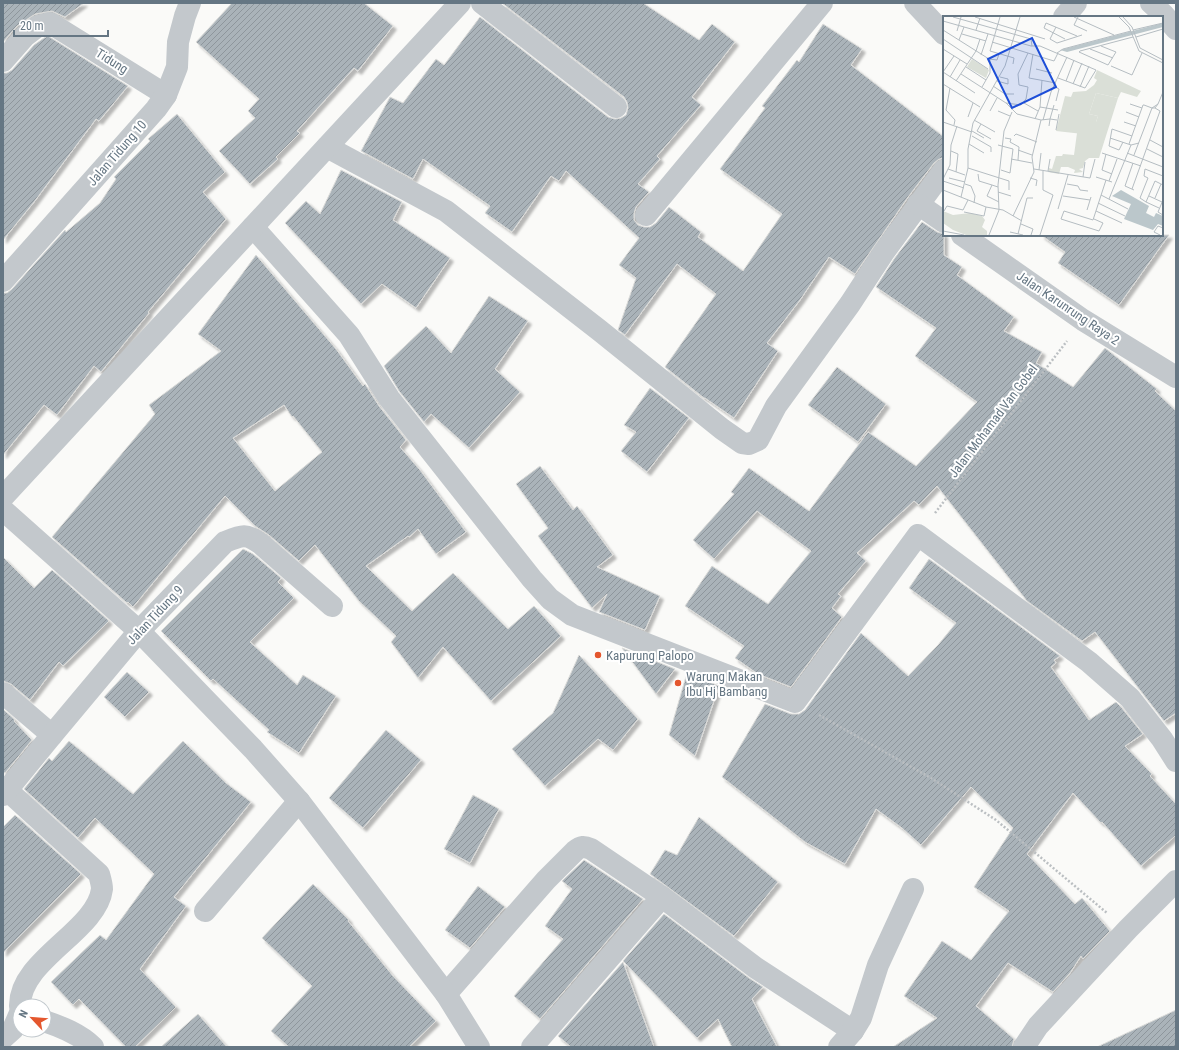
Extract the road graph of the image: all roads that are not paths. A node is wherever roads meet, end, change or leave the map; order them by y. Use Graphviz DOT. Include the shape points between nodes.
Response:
graph roads {
  1 [pos="190,3"];
  2 [pos="460,3"];
  3 [pos="482,3"];
  4 [pos="822,3"];
  5 [pos="915,3"];
  6 [pos="1076,3"];
  7 [pos="1065,16"];
  8 [pos="943,33"];
  9 [pos="3,61"];
  10 [pos="166,95"];
  11 [pos="616,107"];
  12 [pos="327,147"];
  13 [pos="943,171"];
  14 [pos="918,204"];
  15 [pos="646,215"];
  16 [pos="943,221"];
  17 [pos="253,227"];
  18 [pos="963,236"];
  19 [pos="3,281"];
  20 [pos="1176,377"];
  21 [pos="3,497"];
  22 [pos="3,510"];
  23 [pos="332,606"];
  24 [pos="139,631"];
  25 [pos="3,693"];
  26 [pos="52,735"];
  27 [pos="1176,761"];
  28 [pos="5,793"];
  29 [pos="299,801"];
  30 [pos="1176,881"];
  31 [pos="913,889"];
  32 [pos="662,897"];
  33 [pos="205,911"];
  34 [pos="446,994"];
  35 [pos="21,998"];
  36 [pos="52,1024"];
  37 [pos="12,1030"];
  38 [pos="853,1031"];
  39 [pos="3,1038"];
  40 [pos="93,1047"];
  41 [pos="479,1047"];
  42 [pos="532,1047"];
  43 [pos="838,1047"];
  44 [pos="1024,1047"];
  1 -- 10 [label="street, Jalan Tidung 10" via="178,42 177,67"];
  2 -- 12 [label="street"];
  3 -- 11 [label="street"];
  4 -- 15 [label="street"];
  5 -- 8 [label="street"];
  6 -- 7 [label="street"];
  9 -- 10 [label="street, Tidung" via="25,36 38,26 50,23"];
  10 -- 19 [label="street, Jalan Tidung 10"];
  12 -- 14 [label="street" via="446,212 722,429 742,443 749,444 758,440 776,406"];
  12 -- 17 [label="street"];
  13 -- 14 [label="street"];
  14 -- 16 [label="street"];
  17 -- 21 [label="street"];
  17 -- 27 [label="street" via="349,335 389,398 532,579 550,599 572,615 794,702 918,535 1089,662 1130,698"];
  18 -- 20 [label="street, Jalan Karunrung Raya 2" via="1083,320"];
  22 -- 24 [label="street"];
  23 -- 24 [label="street, Jalan Tidung 9" via="261,544 251,537 238,536 225,542"];
  24 -- 26 [label="street, Jalan Tidung 9"];
  24 -- 29 [label="street" via="253,749"];
  25 -- 26 [label="street"];
  26 -- 28 [label="street, Jalan Tidung 9"];
  28 -- 35 [label="street" via="99,874 102,887 94,911 38,967 24,987"];
  29 -- 33 [label="street"];
  29 -- 34 [label="street"];
  30 -- 44 [label="street" via="1038,1026"];
  31 -- 38 [label="street" via="878,965 862,1018"];
  32 -- 34 [label="street" via="591,849 579,847 546,880"];
  32 -- 38 [label="street" via="756,968"];
  32 -- 42 [label="street"];
  34 -- 41 [label="street"];
  36 -- 40 [label="street" via="86,1040"];
  37 -- 39 [label="street"];
  38 -- 43 [label="street"];
}
